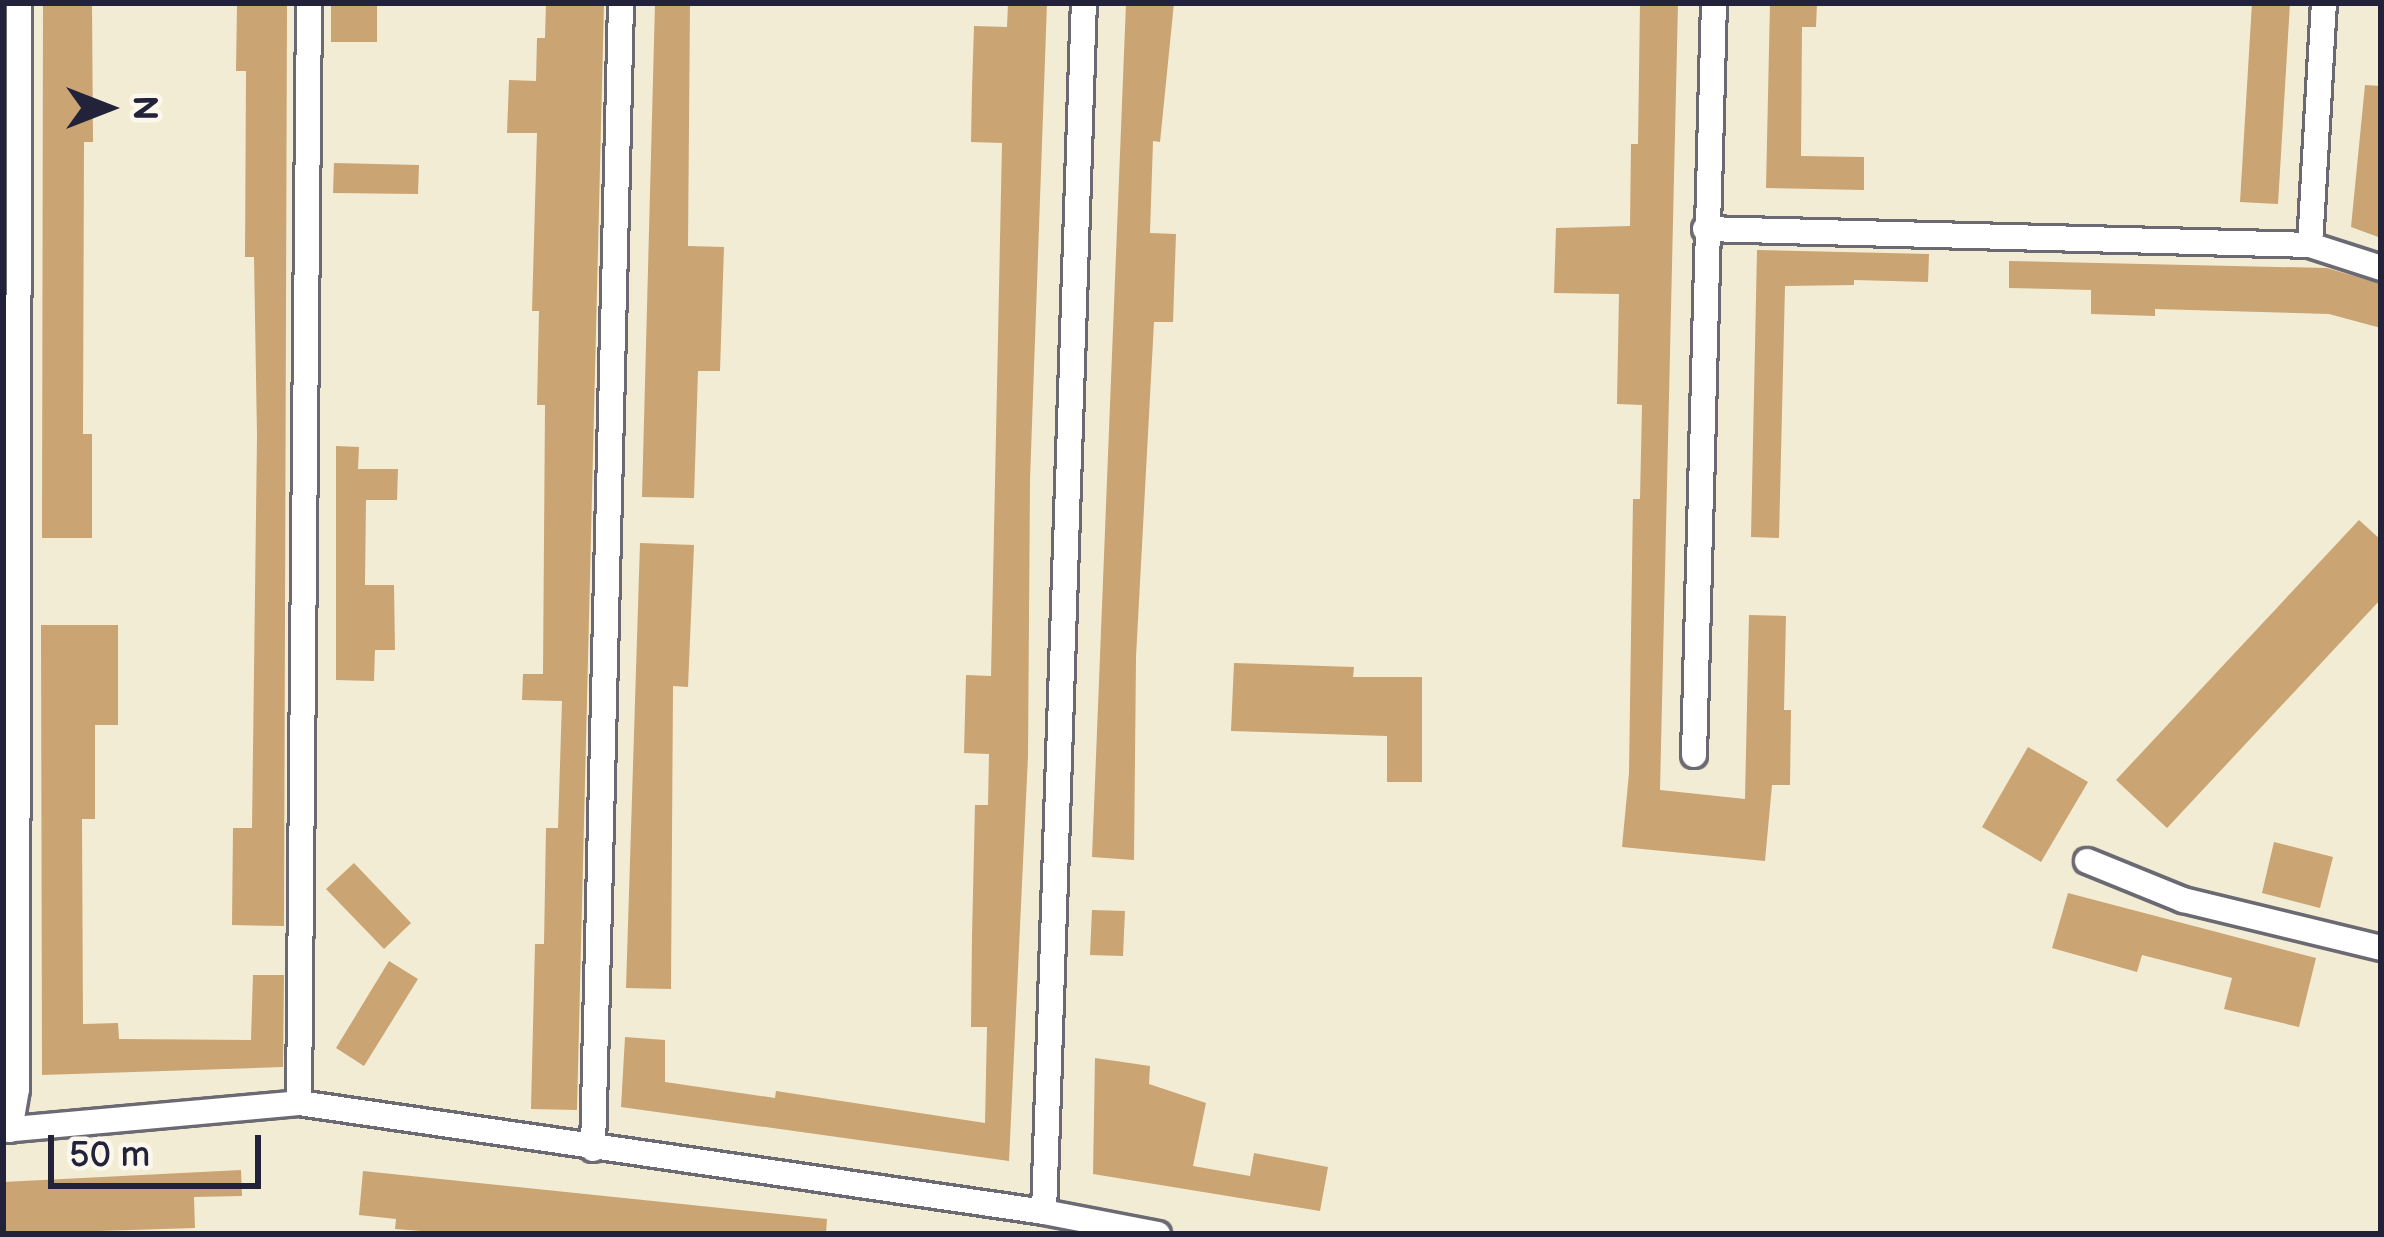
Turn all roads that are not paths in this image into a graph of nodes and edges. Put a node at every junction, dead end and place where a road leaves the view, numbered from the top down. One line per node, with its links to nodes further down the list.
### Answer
1 (19, 3): 14 (street)
2 (309, 3): 13 (street)
3 (621, 3): 15 (street)
4 (1084, 3): 16 (street)
5 (1714, 3): 7 (street)
6 (2324, 3): 8 (street)
7 (1705, 229): 8 (street); 10 (street)
8 (2309, 245): 9 (street)
9 (2381, 268)
10 (1694, 755)
11 (2087, 861): 12 (street)
12 (2381, 948)
13 (299, 1103): 14 (street); 15 (street)
14 (6, 1130)
15 (593, 1149): 16 (street)
16 (1044, 1212): 17 (street)
17 (1158, 1234)

